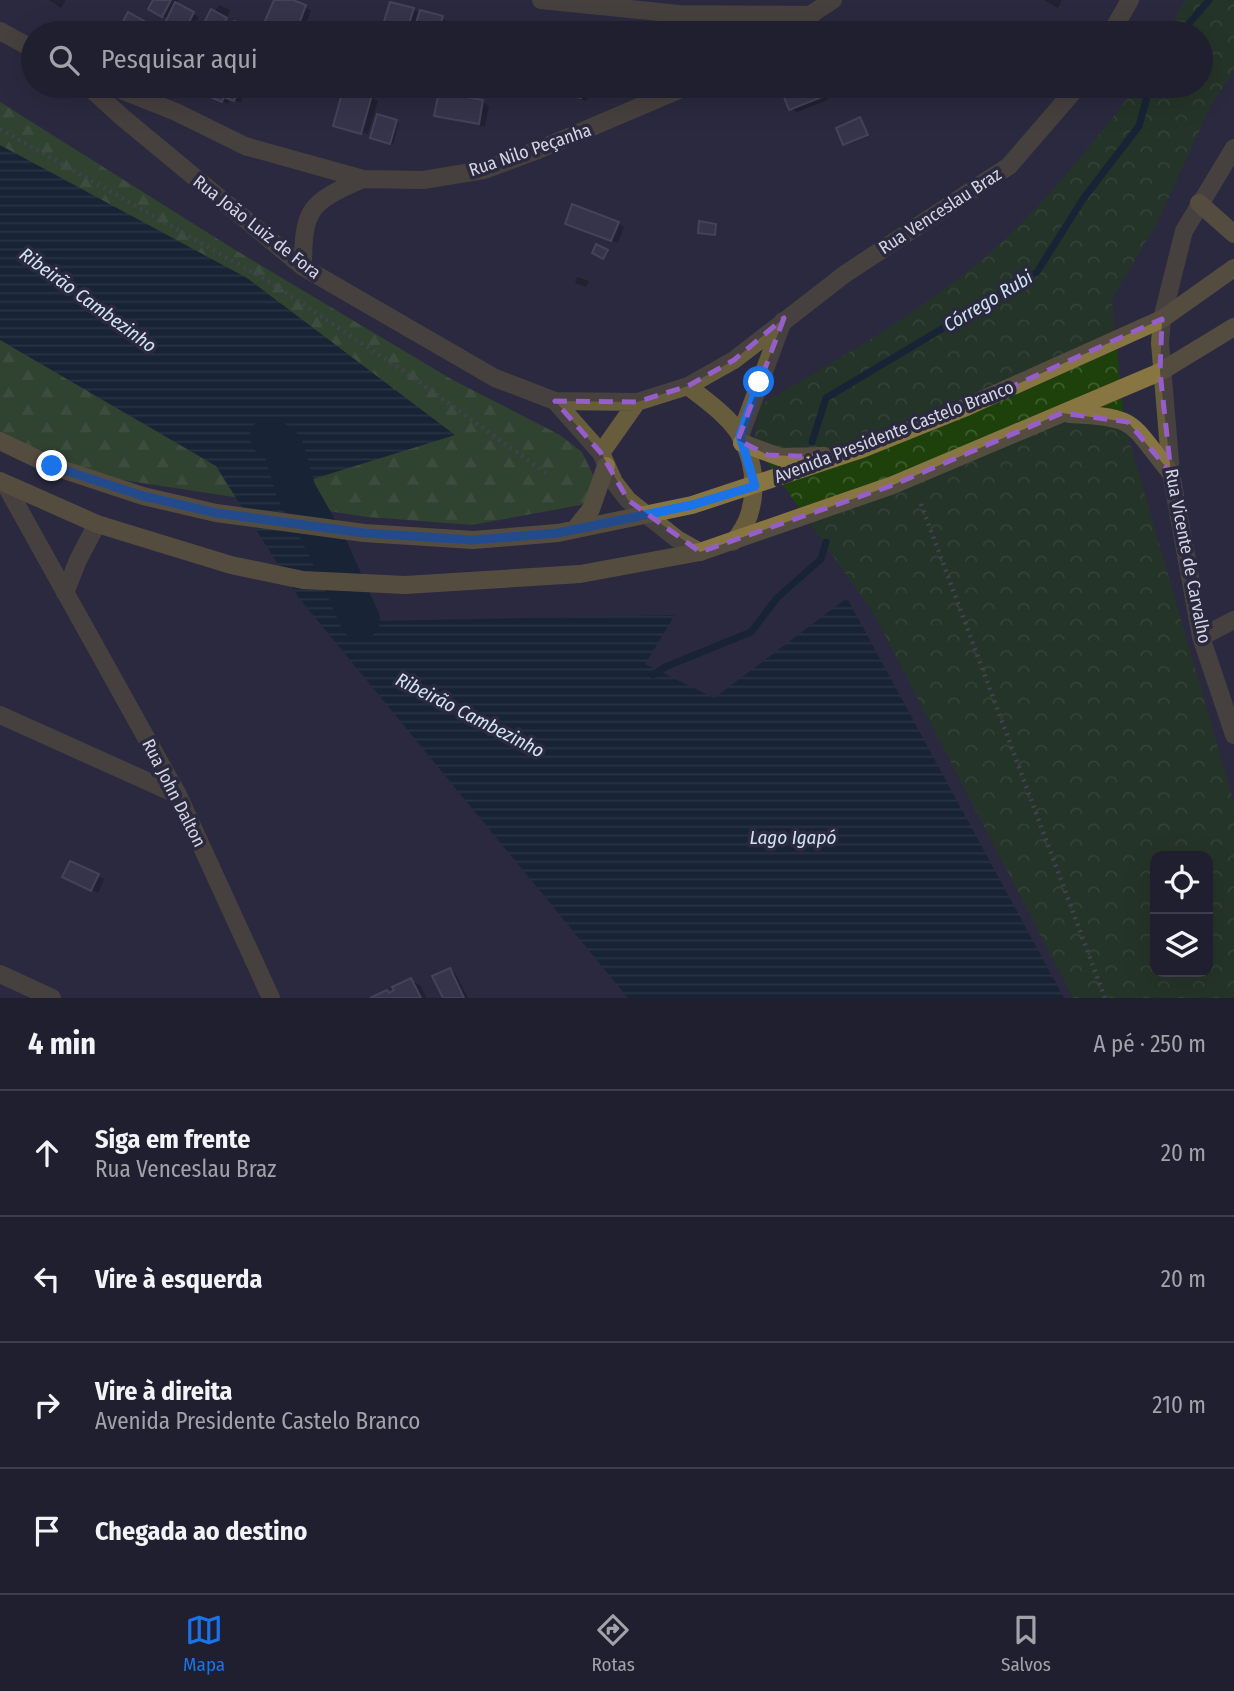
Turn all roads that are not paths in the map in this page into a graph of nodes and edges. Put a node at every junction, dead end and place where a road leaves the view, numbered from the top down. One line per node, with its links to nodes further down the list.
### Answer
1 (541, 0): 4 (street)
2 (833, 0): 4 (street)
3 (1130, 0): 6 (street)
4 (812, 15): 5 (street)
5 (802, 21)
6 (1118, 21)
7 (0, 31): 8 (street)
8 (21, 42)
9 (101, 98): 17 (street, Rua João Luiz de Fora)
10 (141, 98): 14 (street)
11 (661, 98): 14 (street, Rua Nilo Peçanha)
12 (1068, 98): 19 (street, Rua Venceslau Braz)
13 (1234, 148): 15 (street, Rua Vicente de Carvalho)
14 (363, 179): 17 (street)
15 (1199, 203): 16 (main road); 20 (street, Rua Vicente de Carvalho)
16 (1234, 234)
17 (303, 267): 24 (street, Rua João Luiz de Fora)
18 (1234, 268): 20 (main road, Avenida Presidente Castelo Branco)
19 (784, 318): 23 (street, Rua Venceslau Braz); 27 (street)
20 (1162, 319): 22 (street, Rua Vicente de Carvalho); 29 (main road, Avenida Presidente Castelo Branco)
21 (1234, 327): 22 (main road)
22 (1160, 372): 26 (main road); 31 (street, Rua Vicente de Carvalho)
23 (688, 386): 25 (street); 27 (street)
24 (555, 401): 25 (street, Rua João Luiz de Fora); 30 (street, Rua João Luiz de Fora)
25 (637, 402): 30 (street)
26 (1062, 413): 31 (main road); 37 (main road)
27 (741, 439): 29 (main road); 33 (street)
28 (0, 441): 36 (main road, Avenida Presidente Castelo Branco)
29 (862, 449): 33 (main road, Avenida Presidente Castelo Branco)
30 (603, 459): 34 (street); 36 (main road)
31 (1171, 473): 41 (street, Rua Vicente de Carvalho)
32 (3, 482): 35 (main road); 39 (street, Rua John Dalton)
33 (755, 486): 34 (main road, Avenida Presidente Castelo Branco); 37 (street)
34 (648, 514): 36 (main road, Avenida Presidente Castelo Branco); 38 (street)
35 (97, 524): 38 (main road); 39 (street)
36 (575, 528)
37 (733, 542): 38 (main road)
38 (700, 552)
39 (65, 593): 44 (street, Rua John Dalton)
40 (1234, 620): 41 (street)
41 (1201, 637): 43 (street, Rua Vicente de Carvalho)
42 (0, 715): 44 (street)
43 (1234, 735)
44 (178, 795): 47 (street, Rua John Dalton)
45 (0, 974): 46 (street)
46 (52, 998)
47 (271, 998)

